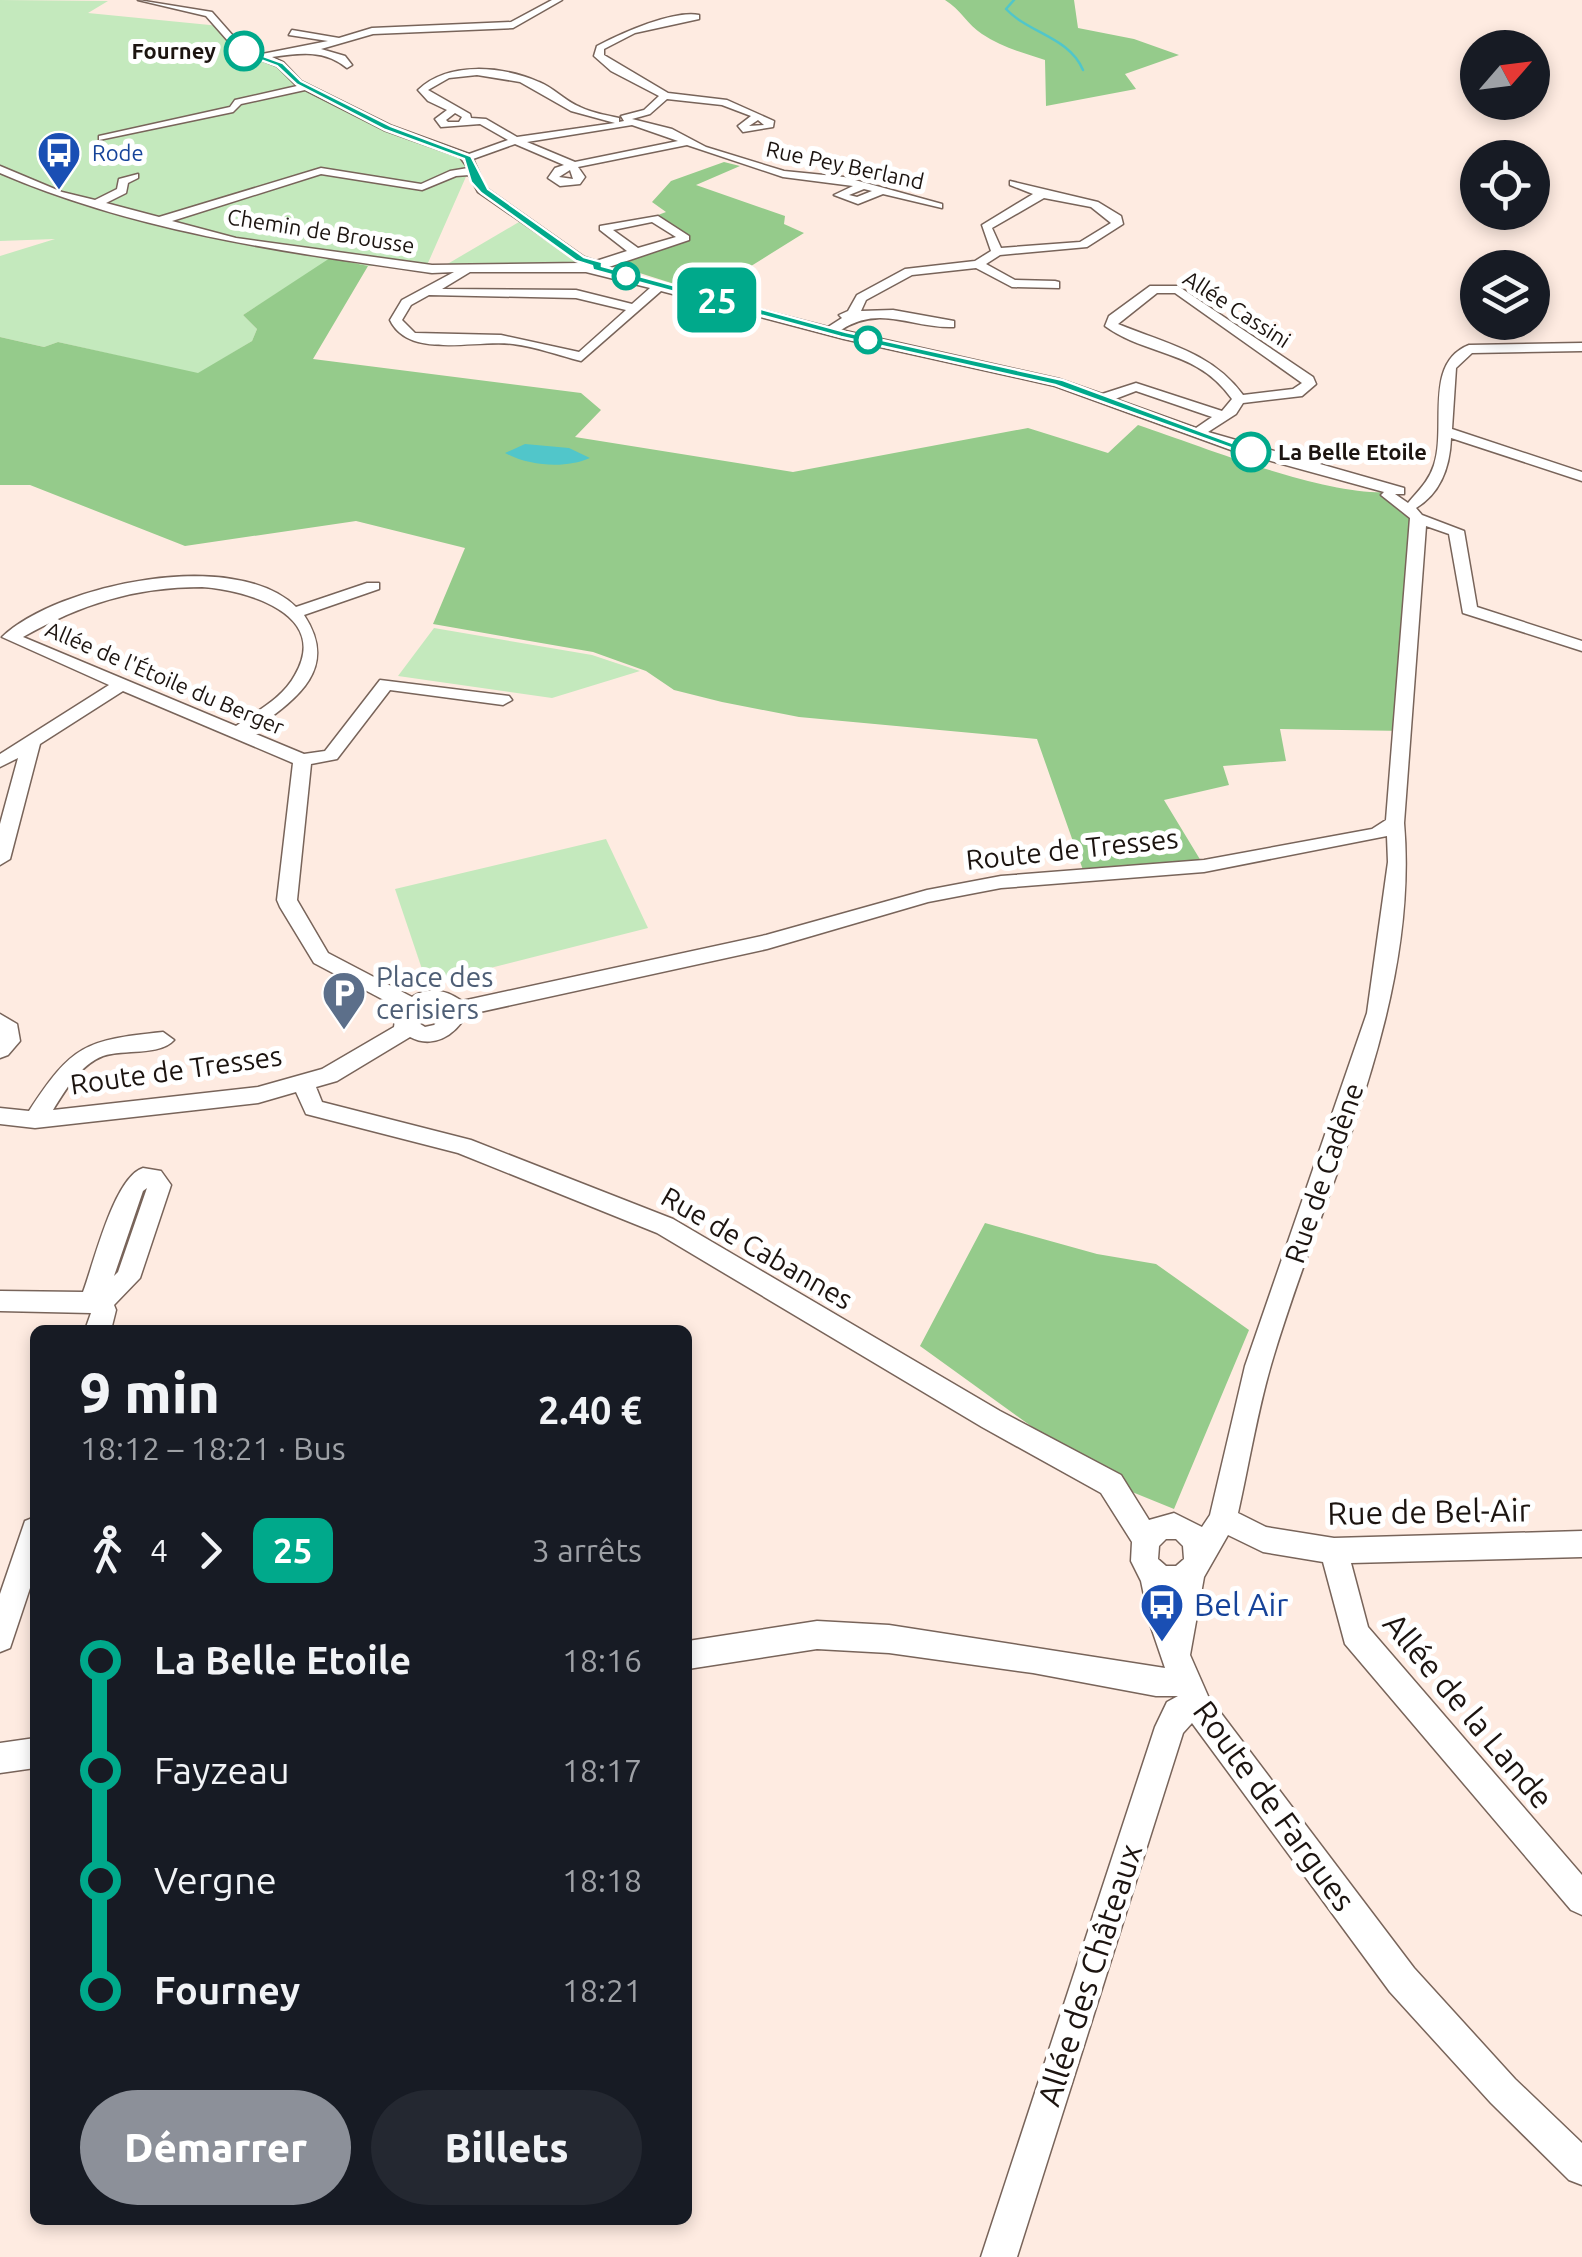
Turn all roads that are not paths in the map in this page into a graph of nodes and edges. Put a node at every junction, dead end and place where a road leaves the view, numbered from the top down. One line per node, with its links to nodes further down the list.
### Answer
1 (142, 0): 9 (street)
2 (558, 0): 4 (street)
3 (670, 20): 12 (street)
4 (451, 26): 6 (street); 7 (street)
5 (292, 33): 6 (street)
6 (338, 40): 8 (street)
7 (440, 41)
8 (311, 48): 9 (street); 10 (street)
9 (260, 57): 11 (street)
10 (347, 65)
11 (306, 86): 18 (street); 21 (street)
12 (666, 96): 14 (street); 15 (street)
13 (455, 109): 16 (street); 16 (street); 17 (street)
14 (758, 116)
15 (630, 120): 17 (street); 20 (street, Rue Pey Berland)
16 (466, 122): 19 (street)
17 (616, 122): 19 (street)
18 (110, 137)
19 (516, 140): 20 (street); 21 (street)
20 (686, 142): 26 (street, Rue Pey Berland)
21 (468, 158): 23 (street)
22 (0, 168): 29 (street, Chemin de Brousse)
23 (474, 171): 31 (street); 35 (street)
24 (134, 176): 29 (street)
25 (1014, 182): 28 (street)
26 (862, 186): 27 (street, Rue Pey Berland); 27 (street)
27 (881, 191): 30 (street, Rue Pey Berland)
28 (1042, 194): 33 (street); 33 (street)
29 (98, 203): 31 (street, Chemin de Brousse)
30 (938, 206)
31 (162, 220): 36 (street, Chemin de Brousse)
32 (634, 251): 32 (street); 35 (street)
33 (998, 252): 34 (street)
34 (978, 264): 38 (street); 41 (street)
35 (592, 266): 36 (street, Chemin de Brousse); 37 (street)
36 (468, 269): 39 (street)
37 (661, 285): 40 (street); 43 (street)
38 (1055, 285)
39 (426, 292): 40 (street); 40 (street)
40 (632, 308)
41 (856, 312): 42 (street); 43 (street)
42 (950, 324)
43 (826, 329): 45 (street)
44 (1582, 348): 48 (street)
45 (1104, 398): 47 (street); 49 (street)
46 (1239, 399): 46 (street, Allée Cassini); 47 (street)
47 (1223, 416): 49 (street)
48 (1448, 432): 50 (street); 51 (street)
49 (1197, 433): 51 (street)
50 (1582, 477)
51 (1410, 499): 54 (street); 61 (street)
52 (374, 586): 53 (street)
53 (293, 613): 55 (street, Allée de l'Étoile du Berger); 57 (street)
54 (1582, 646)
55 (122, 684): 57 (street, Allée de l'Étoile du Berger); 58 (street)
56 (503, 700): 59 (street)
57 (240, 731): 59 (street, Allée de l'Étoile du Berger)
58 (32, 741): 60 (street); 62 (street)
59 (302, 760): 63 (street)
60 (0, 762)
61 (1395, 823): 64 (street, Route de Tresses); 74 (street, Rue de Cadène)
62 (0, 859)
63 (410, 1005): 64 (street); 66 (street)
64 (456, 1010): 66 (street)
65 (0, 1022): 68 (street)
66 (407, 1029): 69 (street, Route de Tresses)
67 (163, 1040): 71 (street)
68 (0, 1050)
69 (303, 1083): 71 (street, Route de Tresses); 76 (street, Rue de Cabannes)
70 (0, 1116): 71 (street, Route de Tresses)
71 (35, 1120)
72 (0, 1301): 73 (street)
73 (100, 1325)
74 (1223, 1518): 75 (street); 79 (street, Rue de Bel-Air); 80 (street, Rue de Cadène)
75 (1177, 1528): 76 (street); 80 (street)
76 (1145, 1538): 81 (street)
77 (30, 1540): 82 (street)
78 (1582, 1544): 79 (street, Rue de Bel-Air)
79 (1334, 1550): 89 (street, Allée de la Lande)
80 (1195, 1565): 81 (street); 86 (street)
81 (1154, 1571): 86 (street)
82 (9, 1581): 83 (street)
83 (5, 1609): 84 (street)
84 (0, 1638)
85 (692, 1654): 86 (street, Route de Fargues)
86 (1186, 1683): 90 (street, Route de Fargues); 91 (street, Allée des Châteaux)
87 (30, 1754): 88 (street)
88 (0, 1758)
89 (1582, 1898)
90 (1582, 2167)
91 (998, 2257)

